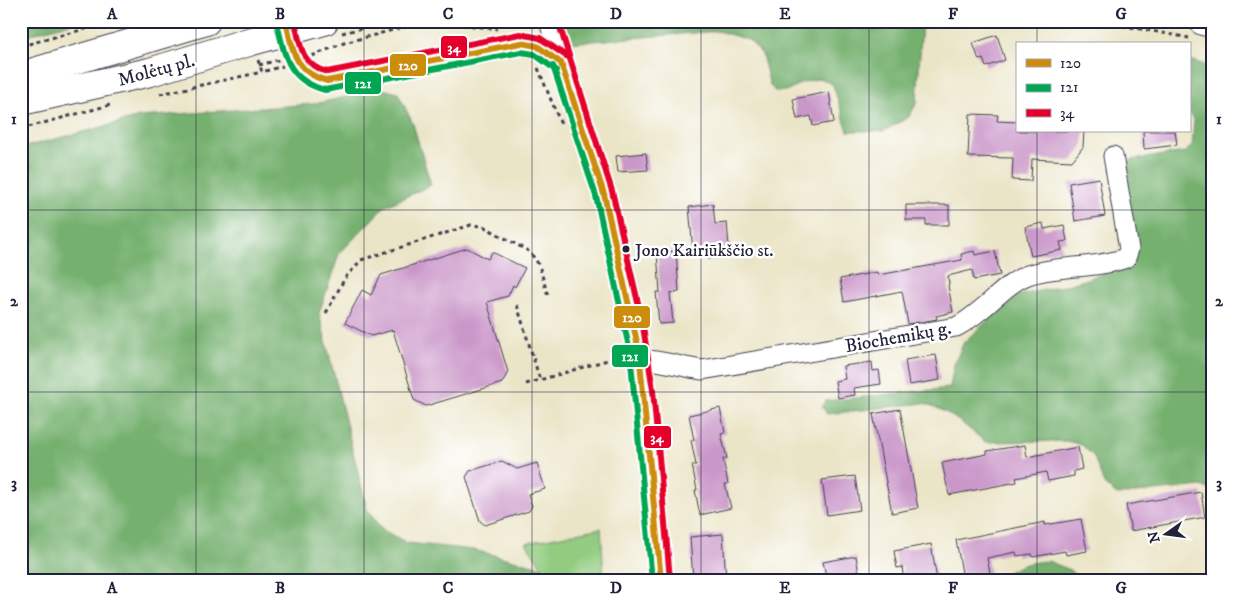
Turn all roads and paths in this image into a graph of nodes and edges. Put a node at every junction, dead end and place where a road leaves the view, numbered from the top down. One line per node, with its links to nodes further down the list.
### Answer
1 (115, 21): 10 (path)
2 (206, 21): 13 (highway, Molėtų pl.)
3 (324, 21): 7 (highway, Molėtų pl.)
4 (449, 21): 9 (path)
5 (550, 21): 11 (street)
6 (1099, 21): 8 (path)
7 (288, 26): 9 (street); 15 (highway, Molėtų pl.)
8 (1202, 28)
9 (521, 43): 11 (street); 18 (path)
10 (21, 46)
11 (561, 63): 23 (street)
12 (262, 72): 14 (path)
13 (21, 76)
14 (158, 94)
15 (21, 102)
16 (112, 105): 17 (path)
17 (21, 129)
18 (564, 132)
19 (1113, 156): 23 (street, Biochemikų g.)
20 (548, 296): 22 (path)
21 (517, 304): 24 (path)
22 (326, 313)
23 (639, 355): 24 (path); 26 (street)
24 (540, 380): 25 (path)
25 (526, 384)
26 (661, 580)

